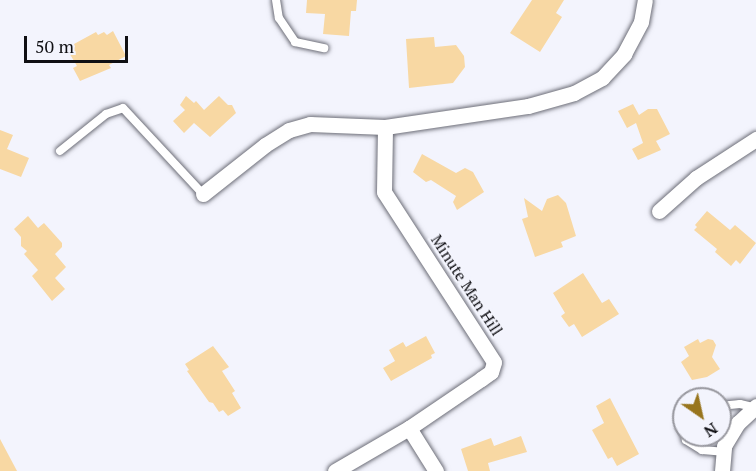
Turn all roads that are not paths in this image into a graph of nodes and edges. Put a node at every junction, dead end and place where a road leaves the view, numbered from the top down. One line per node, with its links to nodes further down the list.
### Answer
1 (276, 0): 3 (lane)
2 (645, 0): 4 (street)
3 (324, 48)
4 (385, 127): 7 (street); 11 (street, Minute Man Hill)
5 (756, 139): 8 (street)
6 (60, 151): 7 (lane)
7 (203, 194)
8 (659, 211)
9 (732, 405): 10 (lane)
10 (755, 407): 13 (street)
11 (409, 428): 14 (street, Minute Man Hill); 15 (street)
12 (696, 447): 13 (lane)
13 (723, 452): 16 (street)
14 (335, 471)
15 (436, 471)
16 (722, 471)

